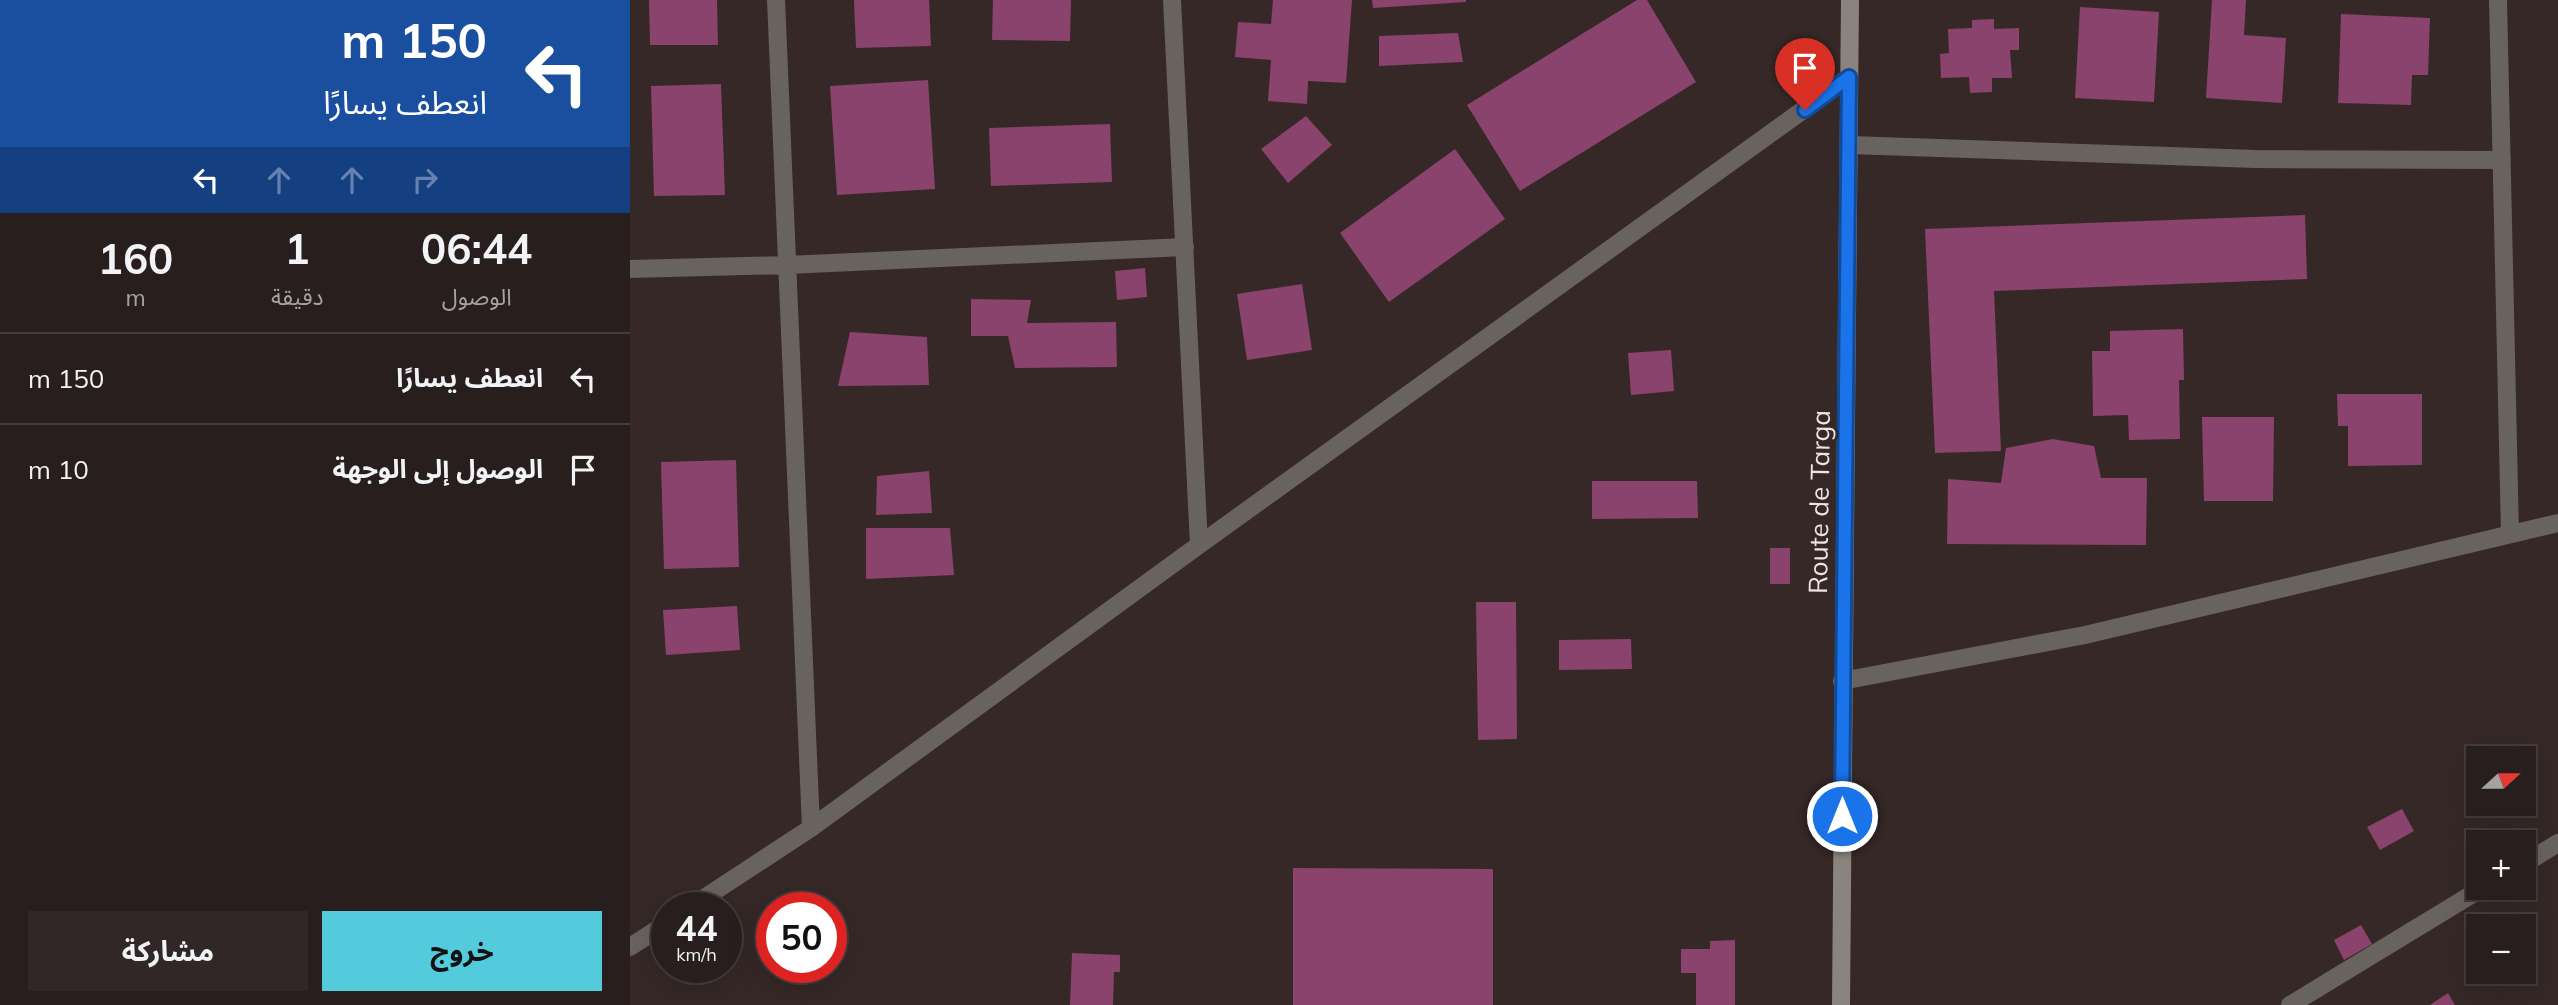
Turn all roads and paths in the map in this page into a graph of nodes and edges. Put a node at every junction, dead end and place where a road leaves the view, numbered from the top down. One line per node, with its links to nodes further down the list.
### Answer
1 (776, 0): 9 (street)
2 (1172, 0): 8 (street)
3 (1850, 0): 5 (main road, Route de Targa)
4 (2498, 0): 7 (street)
5 (1849, 77): 6 (main road, Route de Targa); 13 (street)
6 (1850, 145): 7 (street); 14 (main road, Route de Targa)
7 (2502, 160): 12 (street)
8 (1185, 247): 9 (street); 13 (street)
9 (787, 265): 10 (street); 15 (street)
10 (630, 269)
11 (2558, 523): 12 (street)
12 (2510, 534): 14 (street)
13 (1199, 545): 15 (street)
14 (1842, 681): 22 (main road, Route de Targa)
15 (811, 828): 18 (street)
16 (2558, 843): 17 (street)
17 (2536, 856)
18 (713, 892)
19 (2466, 898): 23 (street)
20 (651, 933): 21 (street)
21 (630, 947)
22 (1840, 1005)
23 (2290, 1005)

